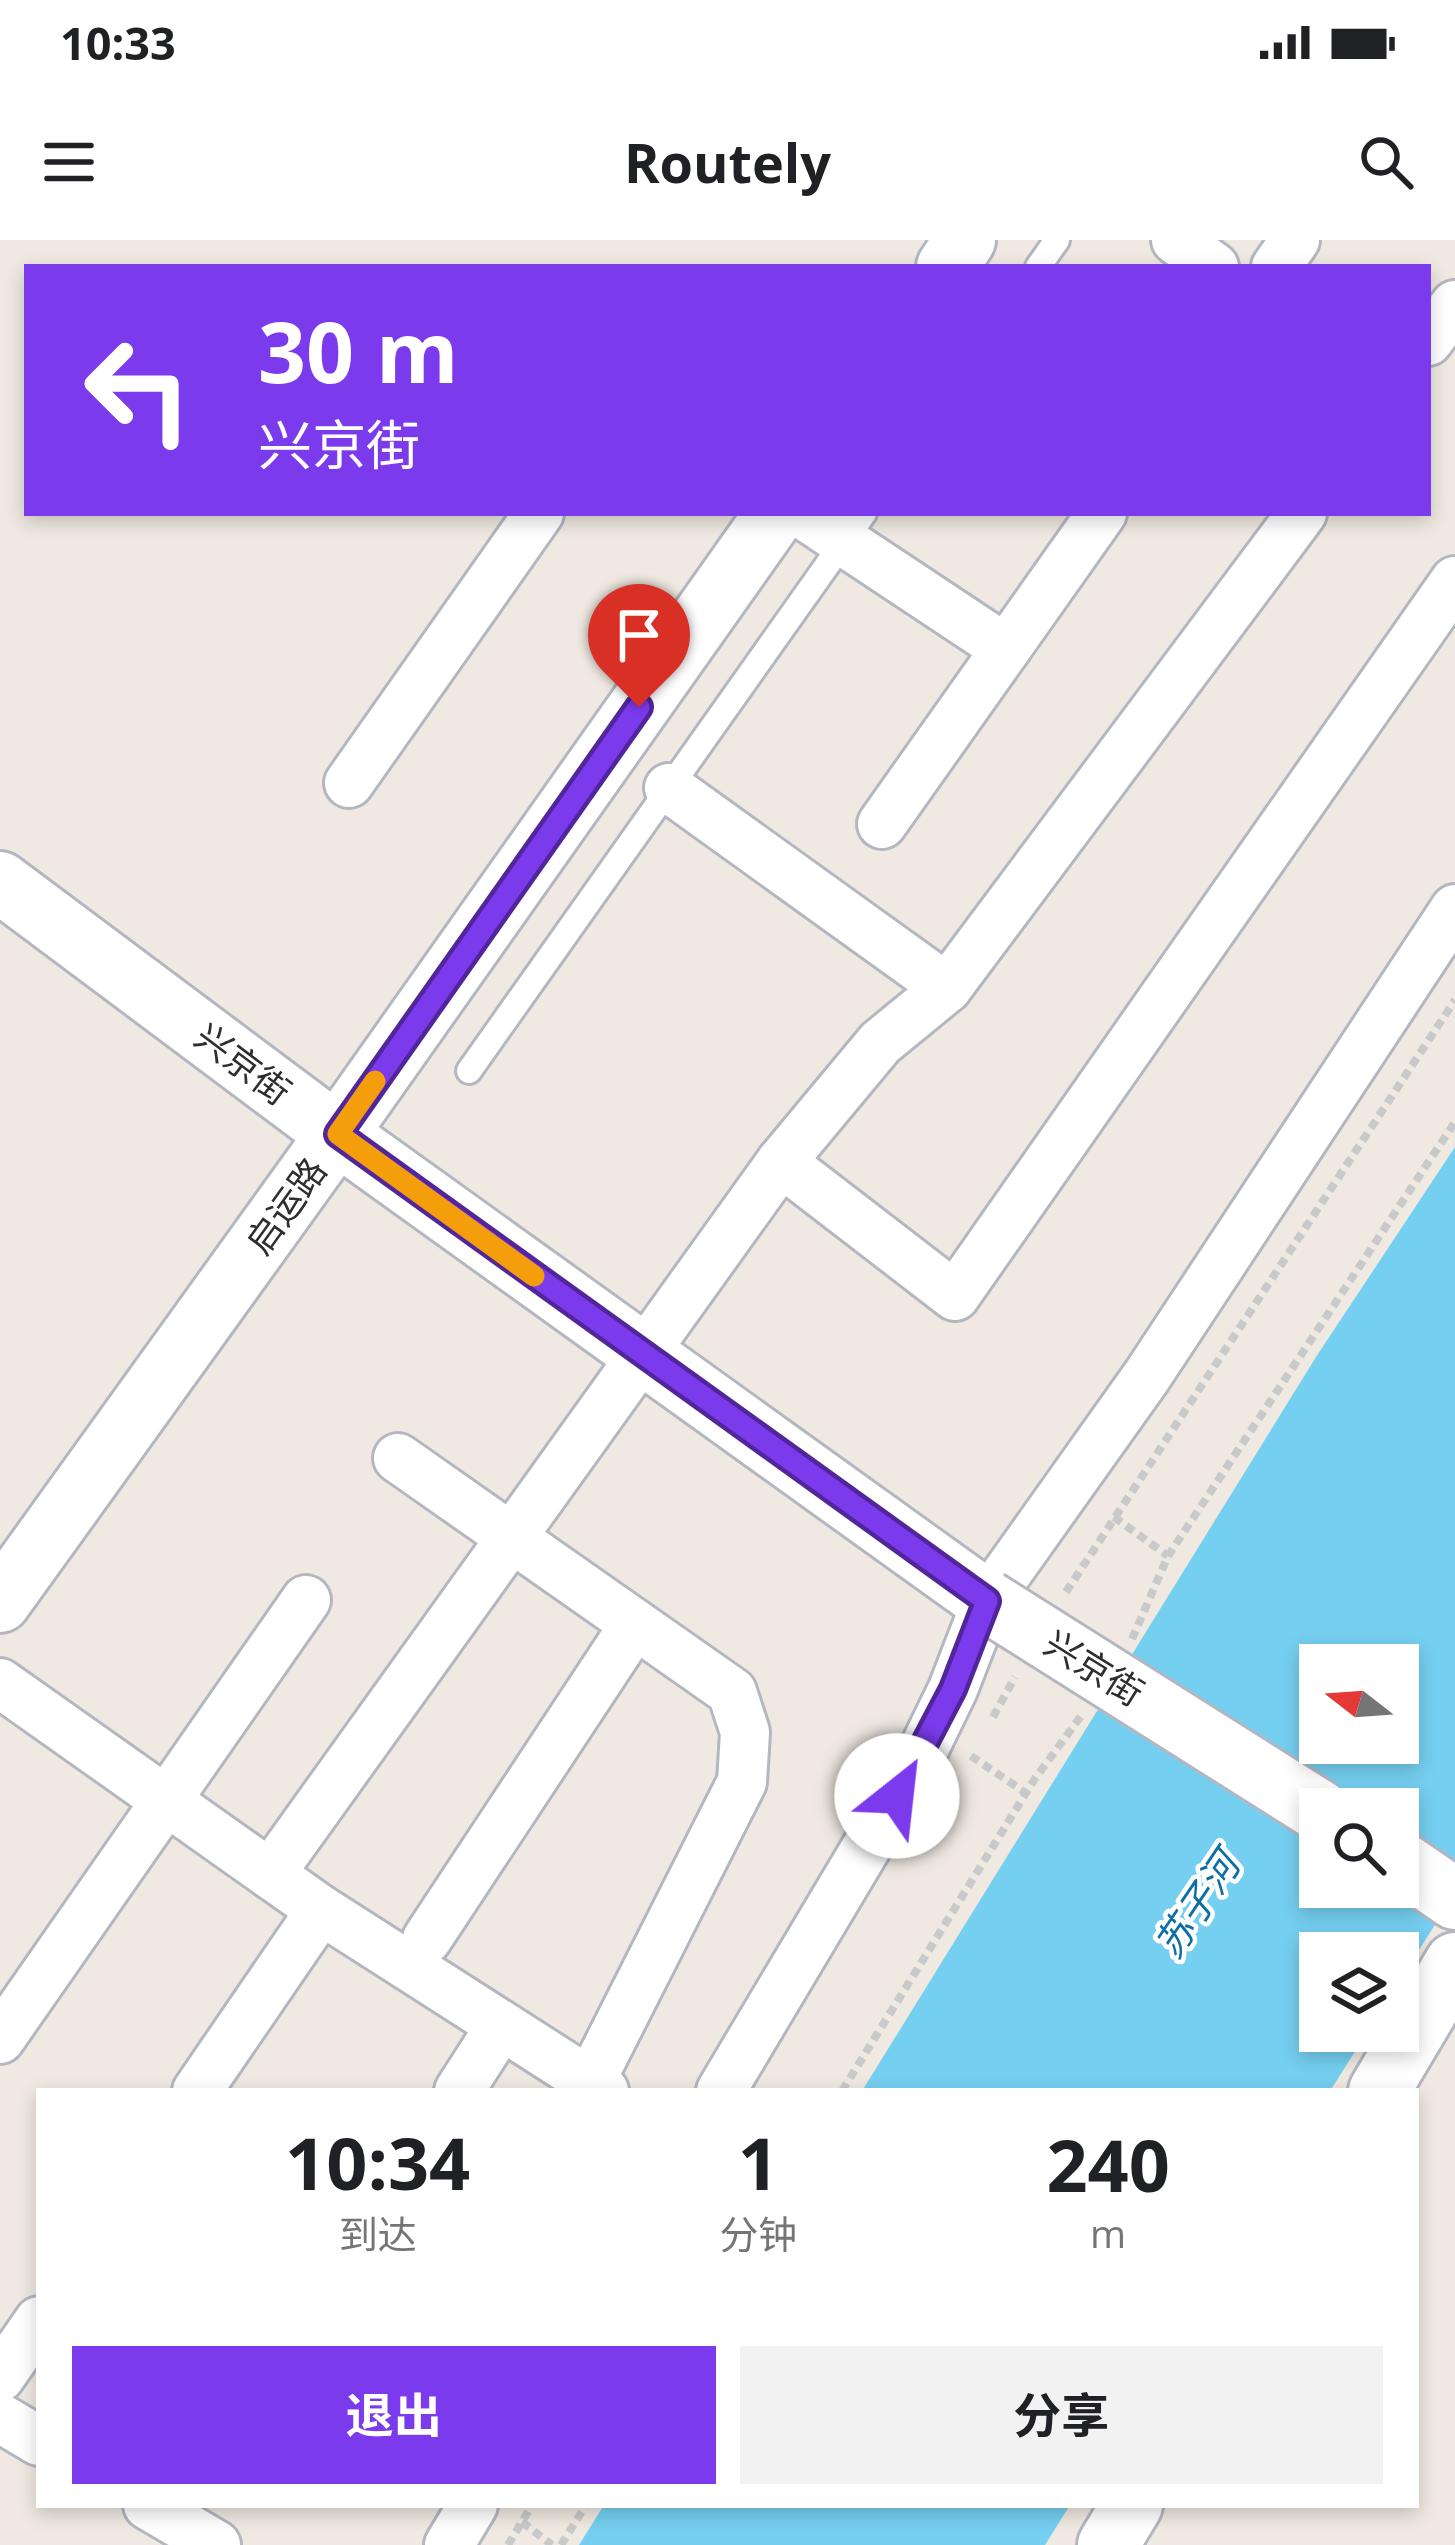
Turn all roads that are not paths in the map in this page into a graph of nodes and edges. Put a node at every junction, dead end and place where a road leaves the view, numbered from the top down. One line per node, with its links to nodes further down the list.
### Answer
1 (1176, 240): 2 (street)
2 (1210, 264)
3 (1455, 304): 4 (street)
4 (1431, 337)
5 (537, 516): 13 (street)
6 (774, 516): 20 (street, 启运路)
7 (812, 516): 10 (street)
8 (1100, 516): 12 (street)
9 (1293, 516): 18 (street)
10 (854, 527): 12 (street); 14 (lane)
11 (1455, 581): 21 (street)
12 (1006, 649): 15 (street)
13 (350, 783)
14 (669, 788): 18 (street); 19 (lane)
15 (882, 824)
16 (0, 882): 20 (street, 兴京街)
17 (1455, 909): 27 (street)
18 (947, 988): 21 (street)
19 (469, 1071)
20 (338, 1134): 22 (street, 兴京街); 25 (street, 启运路)
21 (781, 1162): 22 (street)
22 (642, 1353): 24 (street); 27 (street, 兴京街)
23 (398, 1458): 24 (street)
24 (512, 1538): 28 (street); 32 (street)
25 (6, 1579)
26 (306, 1600): 31 (street)
27 (987, 1601): 30 (street, 兴京街, bridge); 41 (street)
28 (635, 1624): 34 (street); 38 (street)
29 (0, 1683): 31 (street)
30 (1299, 1798)
31 (166, 1801): 32 (street); 37 (street)
32 (270, 1874): 33 (street)
33 (321, 1910): 36 (street); 39 (street)
34 (427, 1939)
35 (1455, 1964): 42 (street)
36 (500, 2027): 38 (street); 40 (street)
37 (0, 2039)
38 (597, 2087)
39 (199, 2088)
40 (461, 2088)
41 (723, 2088)
42 (1381, 2088)
43 (36, 2325): 44 (street)
44 (0, 2378)
45 (471, 2508): 47 (street)
46 (1130, 2508): 48 (street)
47 (449, 2545)
48 (1108, 2545)

